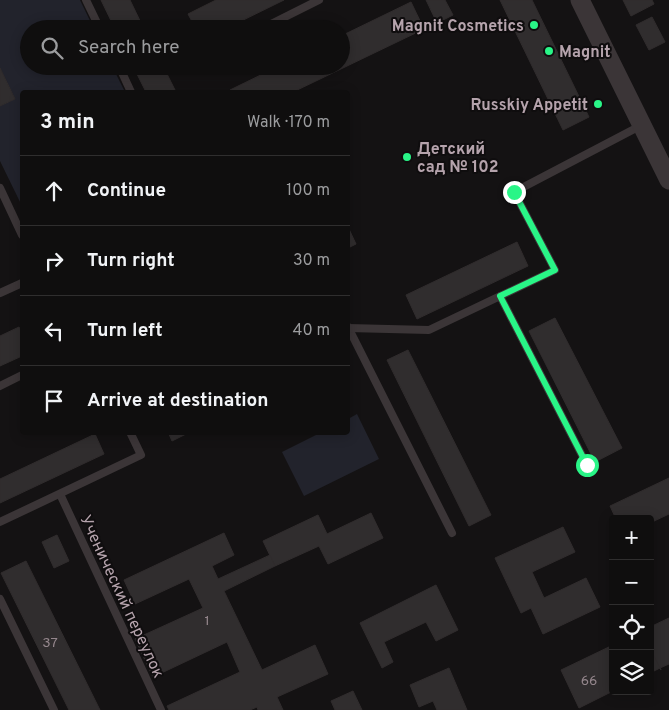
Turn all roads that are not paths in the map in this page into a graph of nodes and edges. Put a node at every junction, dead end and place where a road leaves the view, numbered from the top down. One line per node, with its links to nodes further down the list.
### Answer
1 (86, 0): 4 (lane)
2 (319, 0): 5 (lane)
3 (580, 0): 8 (street)
4 (96, 20)
5 (279, 20)
6 (122, 75): 7 (lane)
7 (130, 90)
8 (642, 125): 9 (street); 14 (lane)
9 (669, 180)
10 (0, 188): 11 (lane)
11 (20, 231)
12 (20, 283): 13 (lane)
13 (0, 293)
14 (500, 296): 15 (lane); 20 (lane)
15 (350, 328)
16 (350, 332): 23 (lane)
17 (20, 375): 18 (lane)
18 (0, 386)
19 (131, 435): 21 (lane)
20 (587, 465)
21 (60, 494): 22 (lane); 26 (lane, Ученический переулок)
22 (0, 522)
23 (452, 533)
24 (0, 599): 25 (lane)
25 (54, 710)
26 (161, 710)

